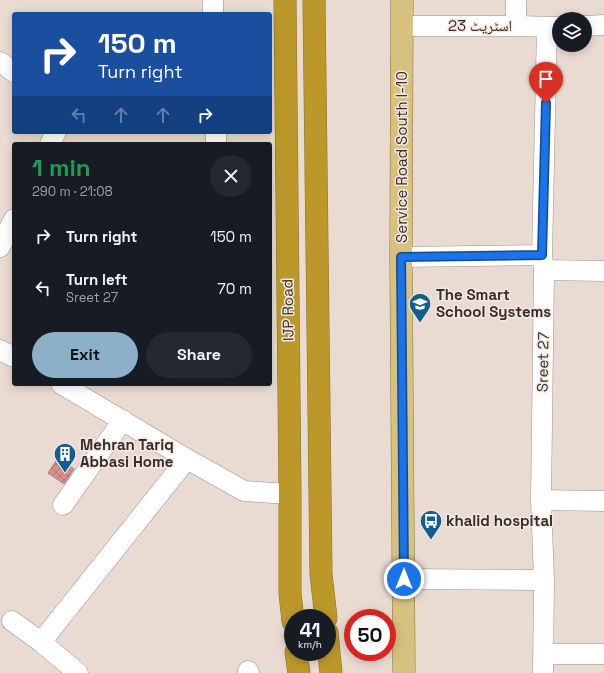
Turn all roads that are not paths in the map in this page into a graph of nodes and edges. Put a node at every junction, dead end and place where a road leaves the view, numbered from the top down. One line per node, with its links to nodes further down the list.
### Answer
1 (213, 0): 6 (street)
2 (285, 0): 8 (highway, IJP Road)
3 (314, 0): 7 (highway, IJP Road)
4 (402, 0): 10 (main road, Service Road South I-10)
5 (516, 0): 11 (street)
6 (213, 12)
7 (314, 23): 8 (highway); 34 (highway, IJP Road)
8 (285, 24): 27 (highway, IJP Road)
9 (604, 25): 12 (street)
10 (402, 26): 11 (street, اسٹریٹ 23); 19 (main road, Service Road South I-10)
11 (516, 26): 13 (street, اسٹریٹ 23)
12 (592, 26)
13 (552, 27)
14 (552, 50): 20 (street, Sreet 27)
15 (0, 62): 16 (street)
16 (12, 71)
17 (12, 223): 18 (street)
18 (0, 247)
19 (401, 257): 20 (street); 31 (main road, Service Road South I-10)
20 (543, 262): 21 (street); 28 (street, Sreet 27)
21 (604, 271)
22 (0, 350): 23 (street)
23 (12, 356)
24 (64, 386): 25 (street)
25 (123, 420): 26 (street); 30 (street)
26 (187, 459): 27 (street); 36 (street)
27 (290, 494): 33 (highway, IJP Road)
28 (541, 500): 29 (street); 32 (street, Sreet 27)
29 (604, 501)
30 (62, 505)
31 (404, 579): 32 (street); 44 (main road, Service Road South I-10)
32 (544, 580): 40 (street, Sreet 27)
33 (292, 609)
34 (325, 609)
35 (12, 621): 36 (street)
36 (41, 642): 41 (street)
37 (604, 654): 40 (street)
38 (297, 661): 42 (highway)
39 (330, 661): 43 (highway)
40 (543, 663)
41 (78, 673)
42 (298, 673)
43 (331, 673)
44 (404, 673)

